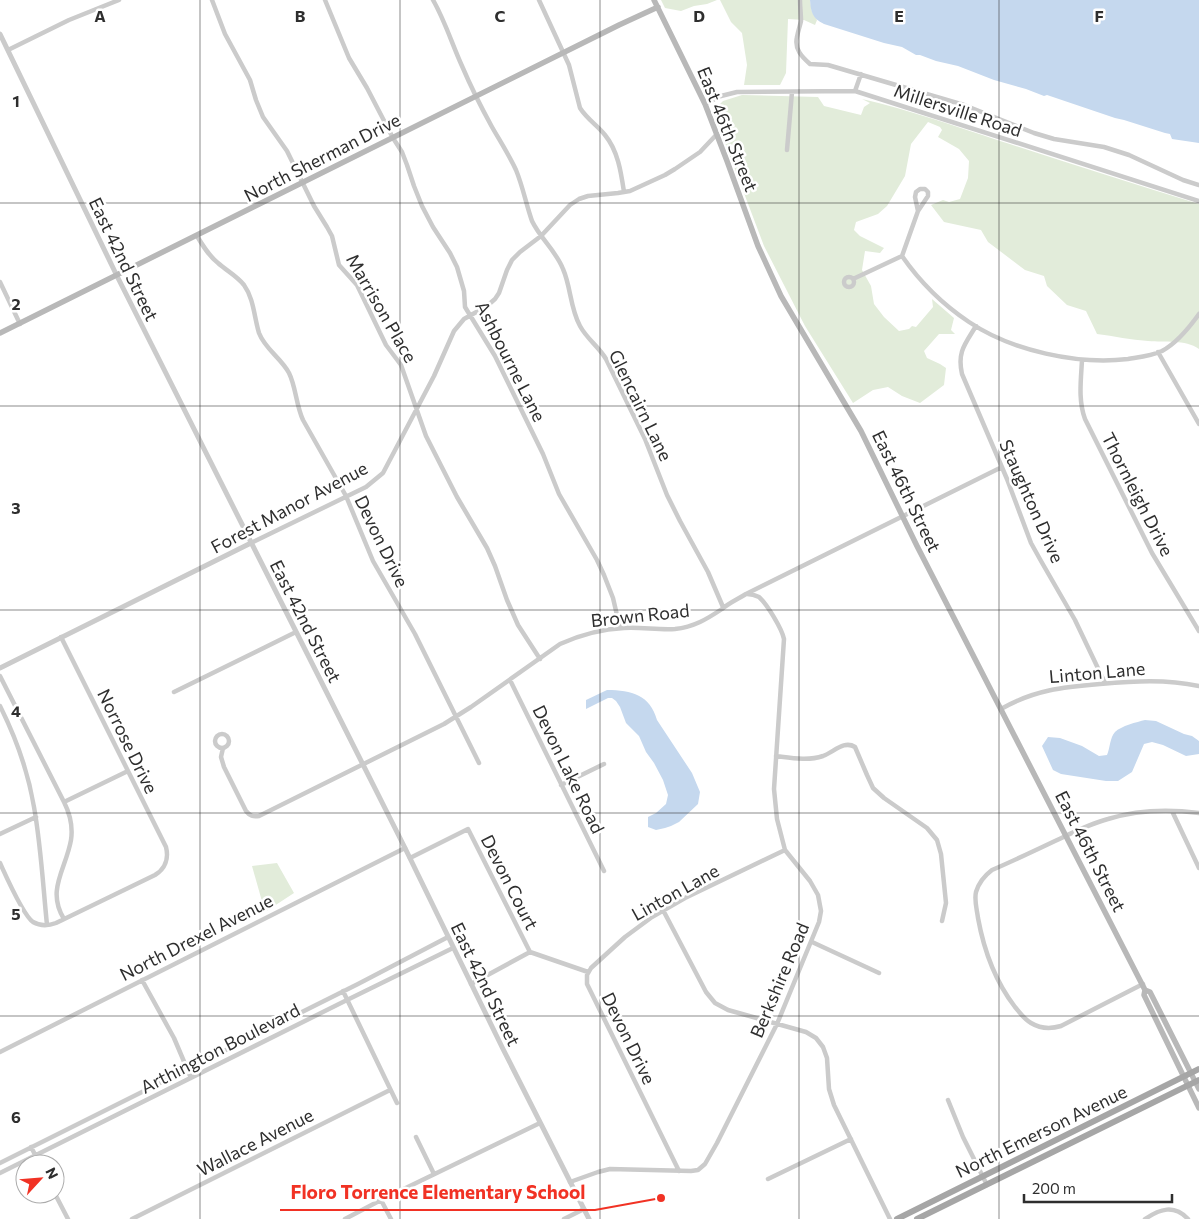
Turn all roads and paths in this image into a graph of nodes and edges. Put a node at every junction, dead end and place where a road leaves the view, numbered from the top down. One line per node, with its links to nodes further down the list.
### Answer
1 (119, 0): 10 (street)
2 (212, 0): 20 (street, Marrison Place)
3 (326, 0): 18 (street, Ashbourne Lane)
4 (433, 0): 15 (street, Glencairn Lane)
5 (539, 0): 11 (street)
6 (654, 0): 8 (main road, East 46th Street)
7 (800, 0): 12 (street)
8 (658, 7): 11 (main road, North Sherman Drive); 16 (main road, East 46th Street)
9 (0, 34): 10 (street, East 42nd Street)
10 (8, 50): 28 (street, East 42nd Street)
11 (564, 53): 15 (main road, North Sherman Drive); 22 (street)
12 (861, 74): 13 (street); 21 (street)
13 (855, 91): 14 (street, Millersville Road); 23 (street, Millersville Road)
14 (792, 92): 16 (street, Millersville Road); 19 (street)
15 (476, 96): 18 (main road, North Sherman Drive); 26 (street, Glencairn Lane)
16 (705, 104): 17 (main road, East 46th Street)
17 (717, 134): 22 (street, Forest Manor Avenue); 42 (main road, East 46th Street)
18 (393, 138): 20 (main road, North Sherman Drive); 32 (street, Ashbourne Lane)
19 (787, 150)
20 (303, 183): 25 (main road, North Sherman Drive); 38 (street, Marrison Place)
21 (1199, 185)
22 (624, 192): 26 (street, Forest Manor Avenue)
23 (1199, 201)
24 (918, 211): 24 (street); 27 (street)
25 (197, 236): 28 (main road, North Sherman Drive); 41 (street, Devon Drive)
26 (541, 236): 32 (street, Forest Manor Avenue); 45 (street, Glencairn Lane)
27 (902, 256): 29 (street); 34 (street)
28 (117, 276): 33 (main road, North Sherman Drive); 43 (street, East 42nd Street)
29 (853, 279)
30 (0, 282): 33 (street)
31 (1199, 314): 36 (street)
32 (470, 315): 38 (street, Forest Manor Avenue); 46 (street, Ashbourne Lane)
33 (20, 324): 35 (main road, North Sherman Drive)
34 (976, 326): 37 (street); 40 (street, Staughton Drive)
35 (0, 334)
36 (1158, 352): 37 (street); 39 (street)
37 (1082, 360): 47 (street, Thornleigh Drive)
38 (416, 409): 41 (street, Forest Manor Avenue); 50 (street, Marrison Place)
39 (1199, 424)
40 (1002, 467): 42 (street, Brown Road); 54 (street, Staughton Drive)
41 (346, 496): 43 (street, Forest Manor Avenue); 59 (street, Devon Drive)
42 (903, 516): 44 (street, Brown Road); 58 (main road, East 46th Street)
43 (251, 544): 48 (street, East 42nd Street); 49 (street, Forest Manor Avenue)
44 (747, 594): 45 (street, Brown Road); 61 (street, Berkshire Road)
45 (724, 607): 46 (street, Brown Road)
46 (620, 628): 50 (street, Brown Road)
47 (1199, 631)
48 (296, 632): 56 (street); 63 (street, East 42nd Street)
49 (62, 637): 51 (street, Forest Manor Avenue); 65 (street, Norrose Drive)
50 (540, 659): 53 (street, Brown Road)
51 (0, 668)
52 (0, 676): 67 (street)
53 (510, 680): 59 (street, Brown Road); 66 (street, Devon Lake Road)
54 (1105, 684): 55 (street, Linton Lane); 58 (street, Linton Lane)
55 (1199, 686)
56 (174, 692)
57 (0, 706): 70 (street)
58 (1001, 708): 72 (main road, East 46th Street)
59 (456, 716): 62 (street, Devon Drive); 63 (street, Brown Road)
60 (223, 748): 63 (street, Brown Road)
61 (776, 756): 74 (street, Berkshire Road); 81 (street)
62 (479, 763)
63 (363, 764): 73 (street, East 42nd Street)
64 (604, 764): 66 (street)
65 (128, 771): 67 (street); 80 (street, Norrose Drive)
66 (562, 785): 78 (street, Devon Lake Road)
67 (64, 802): 80 (street)
68 (1172, 811): 69 (street); 72 (street); 77 (street)
69 (1199, 812)
70 (36, 817): 71 (street); 82 (street)
71 (0, 834)
72 (1066, 835): 91 (main road, East 46th Street); 91 (street)
73 (405, 848): 75 (street, East 42nd Street); 89 (street, North Drexel Avenue)
74 (785, 850): 79 (street, Linton Lane); 84 (street, Berkshire Road)
75 (410, 858): 83 (street, East 42nd Street); 86 (street, Devon Court)
76 (0, 864): 82 (street)
77 (1199, 868)
78 (604, 871)
79 (663, 910): 87 (street, Linton Lane); 94 (street)
80 (64, 919): 82 (street)
81 (942, 921)
82 (46, 926)
83 (448, 937): 85 (street, East 42nd Street); 92 (street, Arthington Boulevard)
84 (812, 942): 88 (street); 94 (street, Berkshire Road)
85 (454, 948): 90 (street, East 42nd Street); 93 (street, Arthington Boulevard)
86 (530, 952): 87 (street); 90 (street)
87 (588, 972): 116 (street, Devon Drive)
88 (879, 973)
89 (142, 980): 95 (street, North Drexel Avenue); 96 (street)
90 (471, 984): 108 (street, East 42nd Street)
91 (1144, 987): 98 (main road, East 46th Street); 99 (main road, East 46th Street)
92 (343, 991): 93 (street); 96 (street, Arthington Boulevard)
93 (347, 1000): 100 (street, Arthington Boulevard); 104 (street)
94 (777, 1024): 110 (street); 116 (street, Berkshire Road)
95 (0, 1052)
96 (186, 1069): 100 (street); 111 (street, Arthington Boulevard)
97 (1199, 1069): 98 (main road, North Emerson Avenue)
98 (1191, 1073): 99 (main road, North Emerson Avenue); 101 (main road, East 46th Street)
99 (1184, 1077): 102 (main road, East 46th Street); 119 (main road, North Emerson Avenue)
100 (191, 1078): 113 (street, Arthington Boulevard)
101 (1197, 1080): 102 (main road, North Emerson Avenue); 103 (main road, East 46th Street)
102 (1188, 1085): 107 (main road, East 46th Street); 122 (main road, North Emerson Avenue)
103 (1199, 1089)
104 (390, 1090): 106 (street); 127 (street, Wallace Avenue)
105 (948, 1100): 119 (street)
106 (397, 1103)
107 (1199, 1108)
108 (540, 1123): 118 (street); 121 (street, East 42nd Street)
109 (416, 1137): 118 (street)
110 (851, 1139): 120 (street); 132 (street)
111 (31, 1147): 112 (street); 114 (street, Arthington Boulevard)
112 (35, 1154)
113 (40, 1154)
114 (0, 1163)
115 (15, 1166): 117 (street, Arthington Boulevard)
116 (679, 1171): 121 (street, Berkshire Road)
117 (0, 1173)
118 (434, 1174): 123 (street)
119 (983, 1176): 122 (street); 133 (main road, North Emerson Avenue)
120 (768, 1179)
121 (570, 1182): 125 (street, East 42nd Street)
122 (987, 1185): 134 (main road, North Emerson Avenue)
123 (381, 1200): 128 (street); 129 (street)
124 (60, 1204): 126 (street)
125 (584, 1209): 130 (street); 131 (street, East 42nd Street)
126 (68, 1219)
127 (132, 1219)
128 (345, 1219)
129 (391, 1219)
130 (564, 1219)
131 (589, 1219)
132 (890, 1219)
133 (897, 1219)
134 (917, 1219)
135 (1145, 1219): 136 (street)
136 (1188, 1219)

